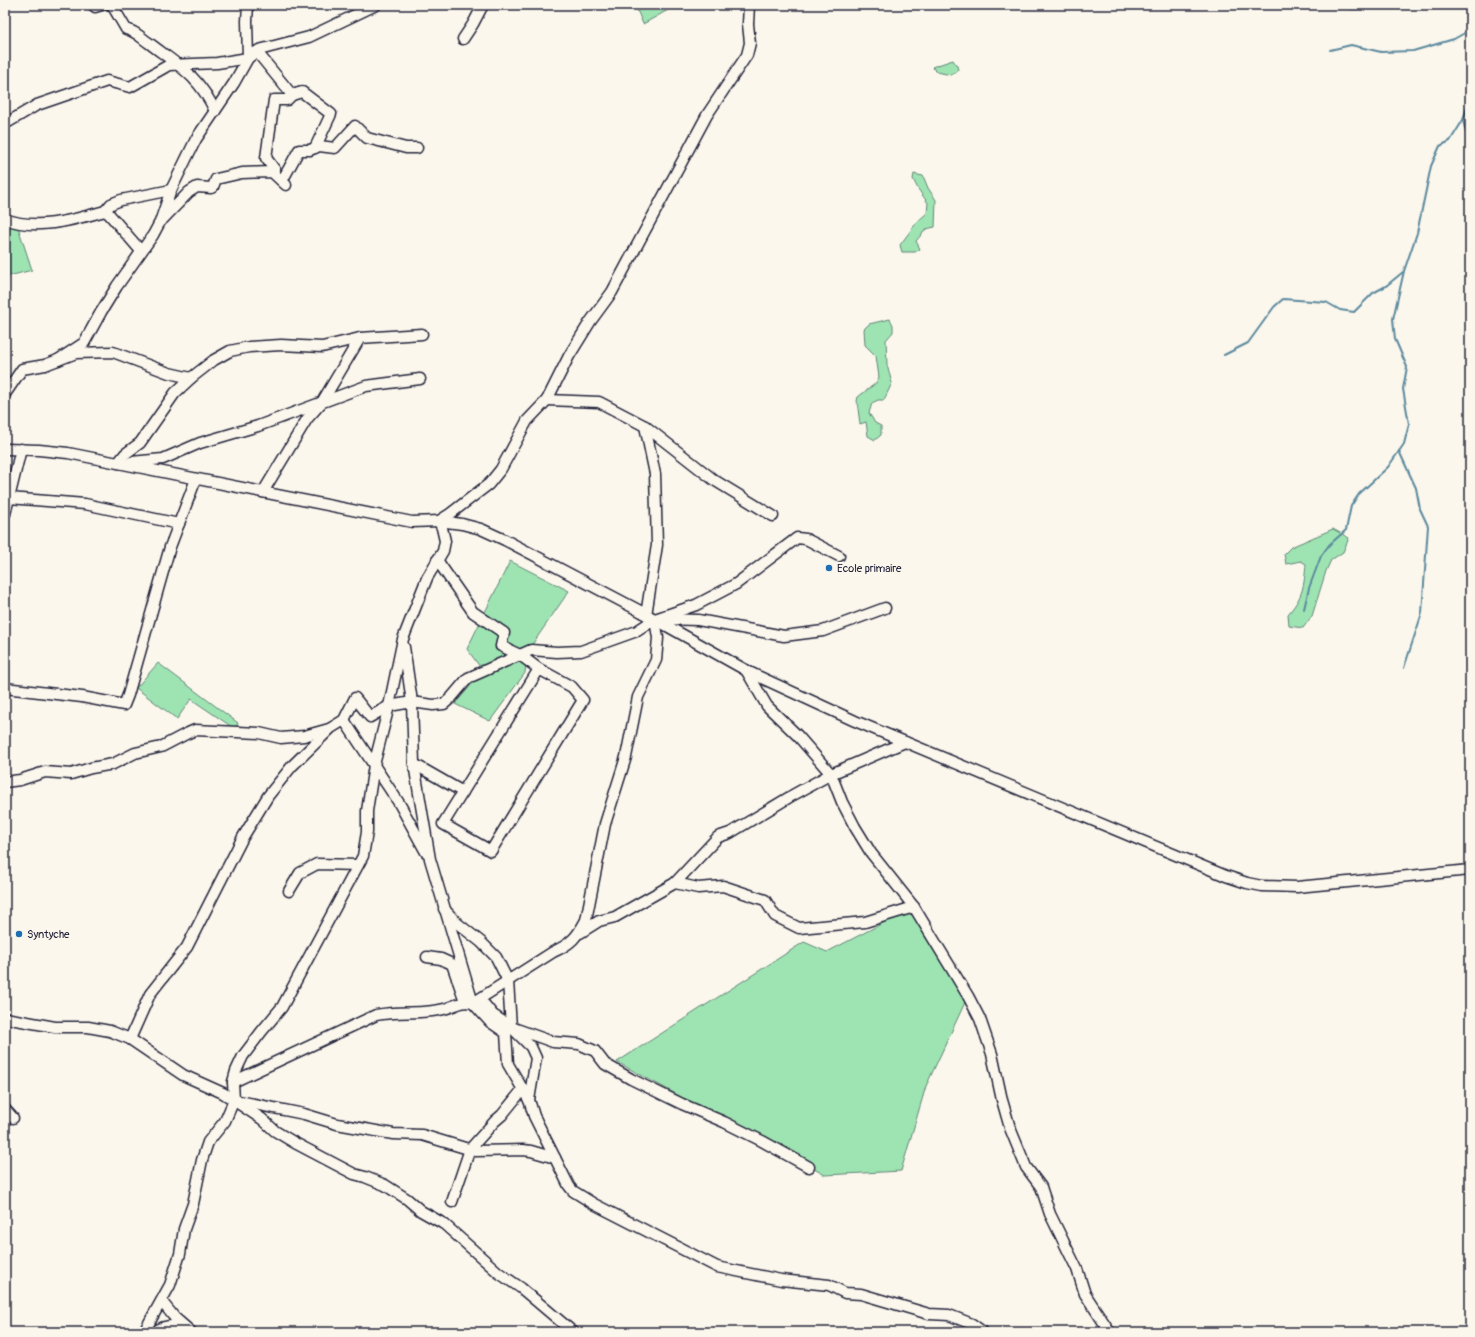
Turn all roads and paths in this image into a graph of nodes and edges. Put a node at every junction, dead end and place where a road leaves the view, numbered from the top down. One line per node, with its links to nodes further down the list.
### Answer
1 (93, 5): 2 (street)
2 (102, 5)
3 (112, 5): 11 (street)
4 (248, 5): 10 (street)
5 (376, 5): 9 (street)
6 (483, 5): 8 (street)
7 (749, 5): 30 (street)
8 (463, 39)
9 (257, 52): 10 (street); 12 (street)
10 (248, 58): 11 (street); 13 (street)
11 (179, 64): 13 (street); 14 (street)
12 (292, 94): 15 (street); 18 (street)
13 (215, 111): 19 (street)
14 (5, 124)
15 (315, 148): 16 (street); 17 (street)
16 (417, 148)
17 (294, 158): 18 (street); 18 (street)
18 (273, 171): 22 (street)
19 (171, 190): 20 (street); 22 (street)
20 (105, 211): 21 (street); 23 (street)
21 (5, 219)
22 (160, 222): 23 (street)
23 (141, 251): 26 (street)
24 (422, 334): 25 (street)
25 (360, 338): 27 (street); 31 (street)
26 (58, 360): 27 (street); 29 (street)
27 (191, 378): 35 (street)
28 (420, 379): 31 (street)
29 (5, 394)
30 (547, 400): 32 (street); 41 (street)
31 (322, 402): 35 (street); 37 (street)
32 (645, 426): 40 (street); 46 (street)
33 (5, 449): 34 (street)
34 (21, 449): 35 (street); 38 (street)
35 (118, 463): 36 (street)
36 (196, 480): 37 (street); 42 (street)
37 (263, 492): 41 (street)
38 (7, 498): 39 (street); 42 (street)
39 (5, 514)
40 (773, 516)
41 (439, 521): 44 (street); 46 (street)
42 (179, 524): 51 (street)
43 (839, 556): 46 (street)
44 (438, 560): 47 (street); 48 (street)
45 (885, 608): 46 (street)
46 (650, 617): 48 (street); 50 (street); 69 (street)
47 (403, 639): 52 (street); 53 (street)
48 (520, 655): 49 (street); 52 (street)
49 (539, 669): 61 (street); 61 (street)
50 (746, 670): 56 (street); 59 (street)
51 (5, 688)
52 (412, 702): 53 (street); 57 (street)
53 (389, 706): 54 (street); 58 (street)
54 (344, 720): 55 (street); 58 (street)
55 (331, 728): 60 (street); 75 (street)
56 (905, 742): 59 (street); 64 (street)
57 (414, 764): 61 (street); 62 (street)
58 (374, 765): 62 (street); 63 (street)
59 (831, 774): 65 (street); 67 (street)
60 (5, 782)
61 (463, 792)
62 (430, 859): 68 (street)
63 (358, 865): 66 (street); 76 (street)
64 (1470, 870)
65 (675, 883): 67 (street); 69 (street)
66 (289, 891)
67 (914, 907): 92 (street)
68 (444, 909): 71 (street); 72 (street)
69 (578, 934): 71 (street)
70 (427, 957): 72 (street)
71 (508, 981): 72 (street); 74 (street)
72 (469, 1002): 74 (street); 76 (street); 77 (street)
73 (5, 1018): 75 (street)
74 (511, 1027): 79 (street); 84 (street)
75 (130, 1039): 78 (street)
76 (233, 1082): 78 (street)
77 (523, 1089): 79 (street); 82 (street)
78 (234, 1100): 82 (street); 86 (street); 90 (street)
79 (529, 1100): 83 (street)
80 (5, 1109): 81 (street)
81 (13, 1118)
82 (470, 1149): 83 (street); 85 (street)
83 (555, 1158): 91 (street)
84 (809, 1167)
85 (452, 1202)
86 (162, 1302): 87 (street); 88 (street)
87 (189, 1331): 89 (street)
88 (144, 1332)
89 (155, 1332)
90 (572, 1332)
91 (982, 1332)
92 (1110, 1332)

